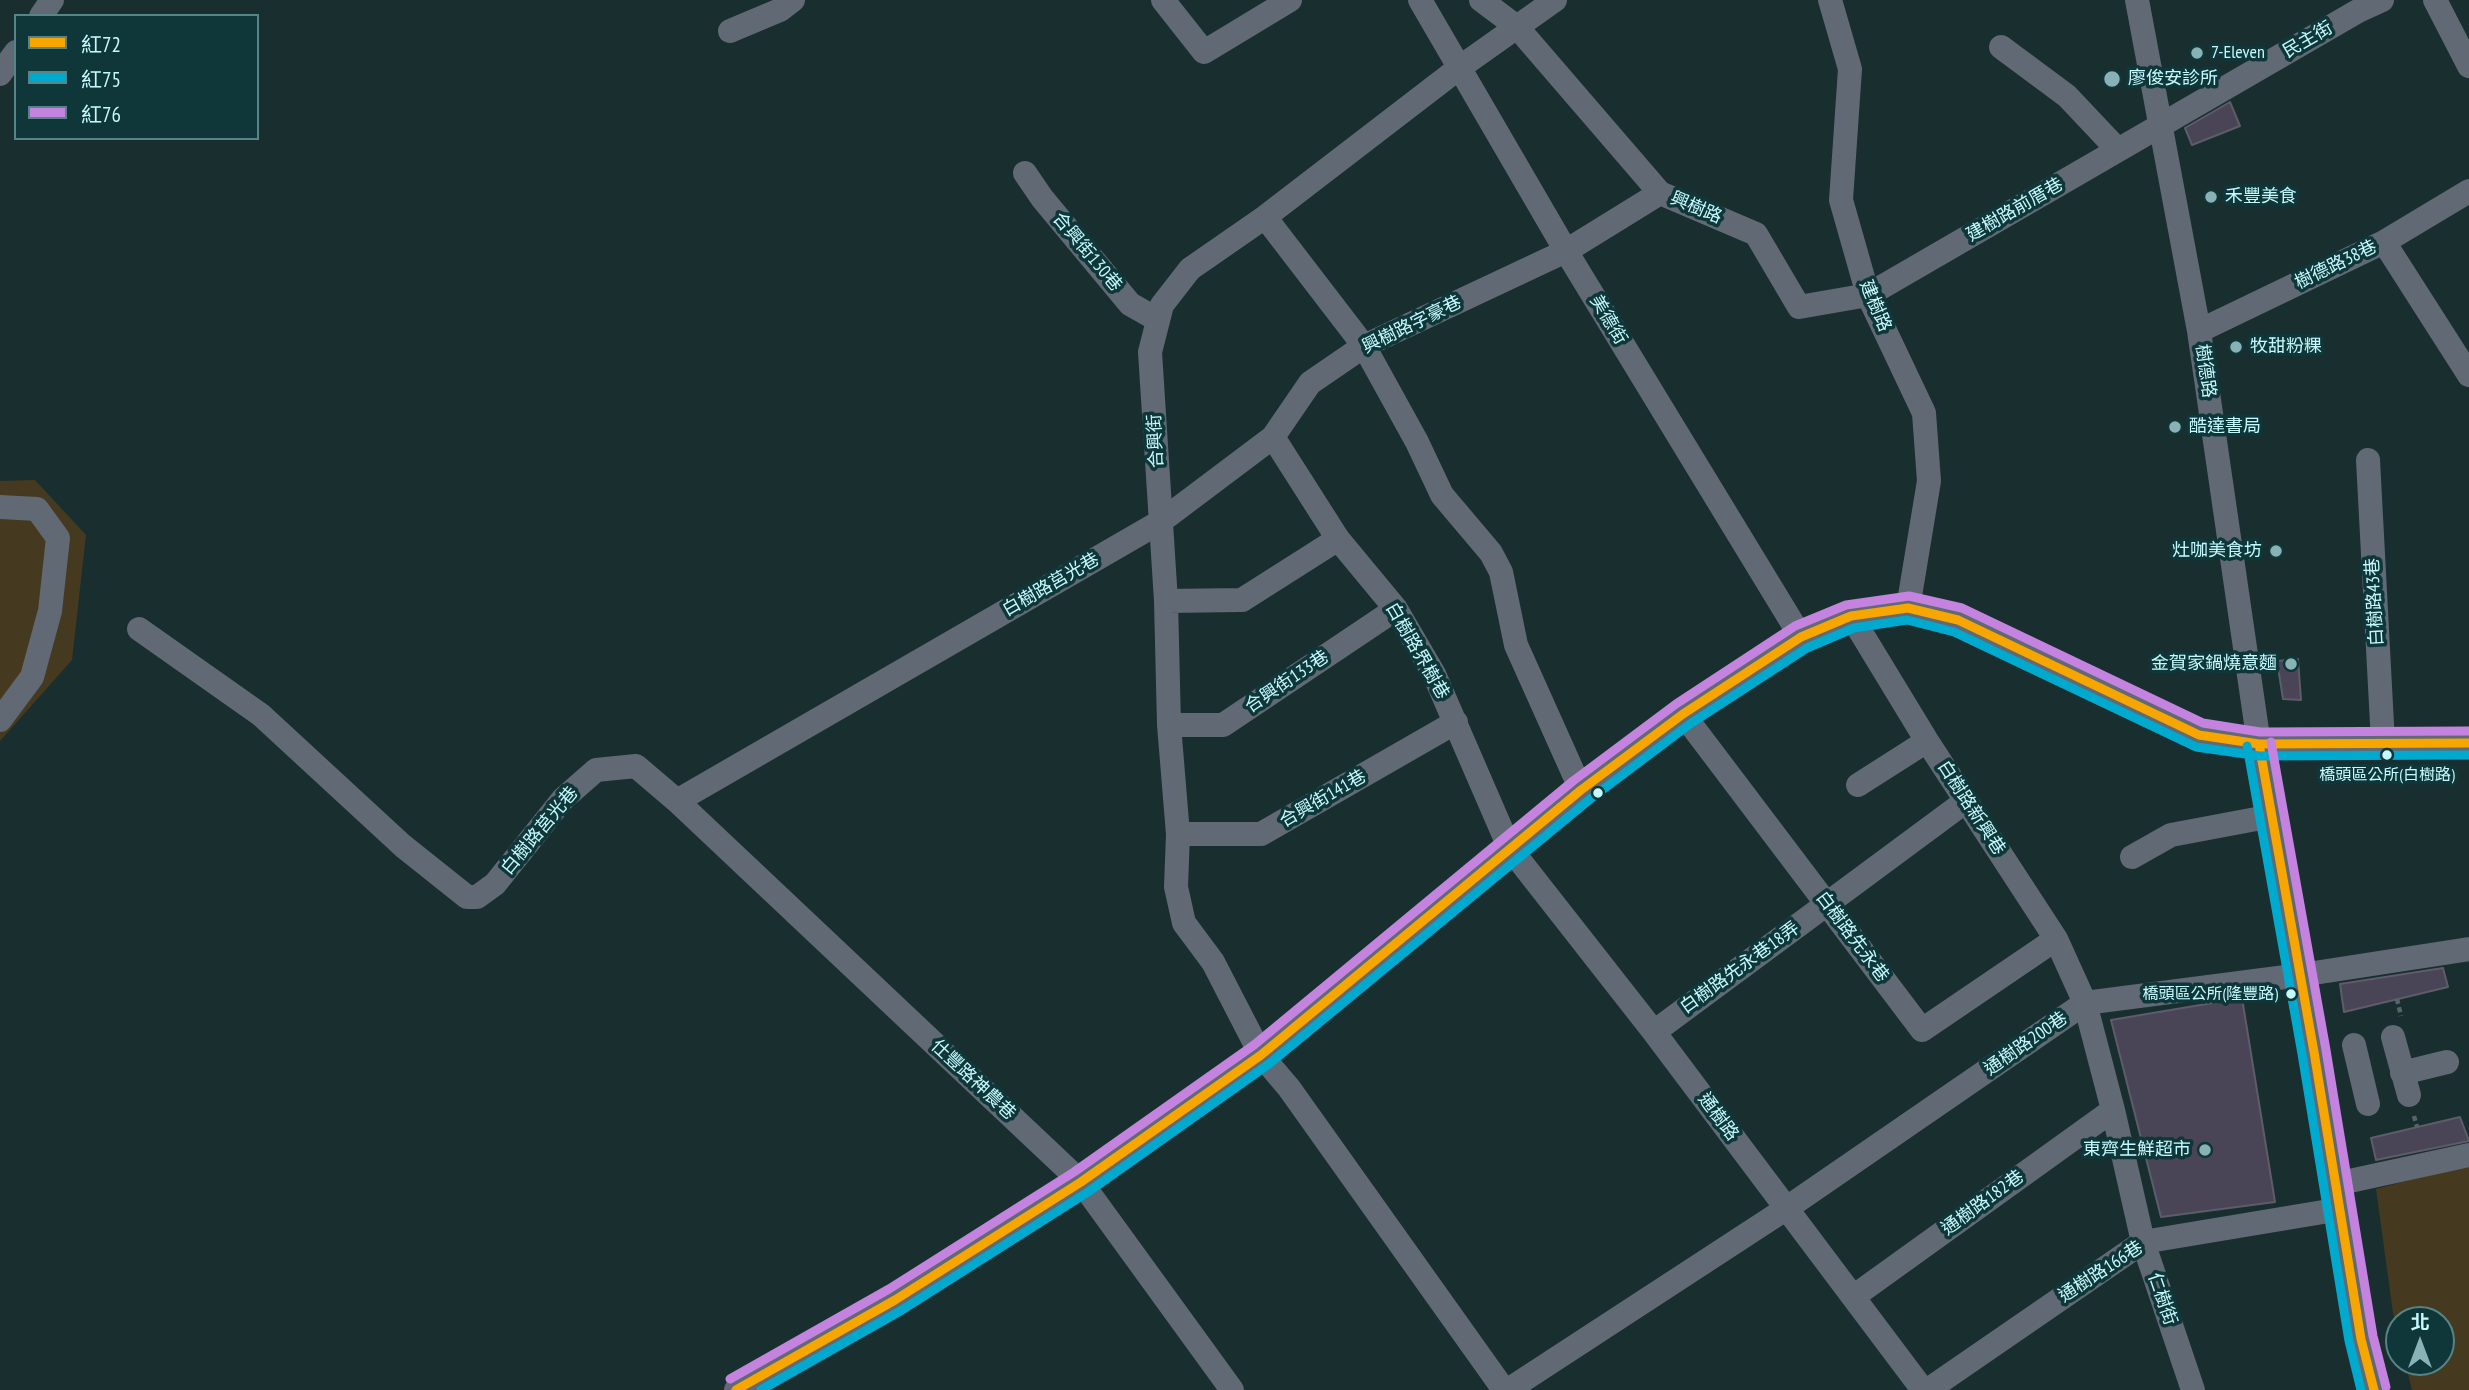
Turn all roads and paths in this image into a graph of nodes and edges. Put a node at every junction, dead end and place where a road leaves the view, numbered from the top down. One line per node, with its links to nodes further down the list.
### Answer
1 (793, 0): 13 (street)
2 (1163, 0): 3 (street)
3 (1290, 0)
4 (1420, 0): 17 (street, 美德街)
5 (1481, 0): 12 (street, 興樹路)
6 (1555, 0): 12 (street, 合興街)
7 (1830, 0): 27 (street, 建樹路)
8 (2137, 0): 19 (street, 樹德路)
9 (2382, 0): 11 (street, 民主街)
10 (2435, 0): 16 (street)
11 (2356, 5): 19 (street, 民主街)
12 (1517, 27): 17 (street, 合興街); 23 (street, 興樹路)
13 (730, 31)
14 (2001, 47): 20 (street)
15 (14, 55): 18 (street)
16 (2469, 66)
17 (1459, 68): 24 (street, 合興街); 26 (street, 美德街)
18 (0, 74)
19 (2162, 125): 20 (street, 建樹路前厝巷); 29 (street, 樹德路)
20 (2118, 150): 27 (street, 建樹路前厝巷)
21 (1025, 173): 28 (street, 合興街130巷)
22 (2469, 191): 25 (street, 樹德路38巷)
23 (1660, 193): 26 (street, 興樹路字豪巷); 27 (street, 興樹路)
24 (1265, 217): 28 (street, 合興街); 30 (street)
25 (2384, 242): 29 (street, 樹德路38巷); 31 (street)
26 (1566, 251): 30 (street, 興樹路字豪巷); 42 (street, 美德街)
27 (1868, 295): 38 (street, 建樹路)
28 (1158, 320): 35 (street, 合興街)
29 (2199, 331): 50 (street, 樹德路)
30 (1364, 346): 32 (street, 興樹路字豪巷); 52 (street)
31 (2469, 375)
32 (1273, 437): 35 (street, 興樹路字豪巷); 36 (street, 白樹路界樹巷)
33 (2368, 460): 48 (street, 白樹路43巷)
34 (0, 507): 44 (street)
35 (1160, 522): 37 (street, 合興街); 53 (street, 白樹路莒光巷)
36 (1338, 539): 37 (street); 39 (street, 白樹路界樹巷)
37 (1166, 601): 46 (street, 合興街)
38 (1908, 608): 40 (street); 50 (street)
39 (1396, 609): 45 (street, 白樹路界樹巷); 46 (street, 合興街133巷)
40 (1851, 616): 42 (street); 47 (street, 白樹路新興巷)
41 (139, 629): 53 (street, 白樹路莒光巷)
42 (1801, 637): 43 (street)
43 (1683, 714): 52 (street); 59 (street, 白樹路先永巷)
44 (0, 720)
45 (1456, 722): 56 (street, 合興街141巷); 57 (street, 白樹路界樹巷)
46 (1169, 725): 56 (street, 合興街)
47 (1927, 741): 51 (street); 54 (street, 白樹路新興巷)
48 (2383, 743): 49 (street); 50 (street)
49 (2469, 743)
50 (2259, 744): 55 (street, 樹德路)
51 (1858, 785)
52 (1581, 790): 57 (street)
53 (677, 801): 72 (street, 仕豐路神農巷)
54 (1966, 801): 59 (street, 白樹路先永巷18弄); 60 (street, 白樹路新興巷)
55 (2272, 816): 58 (street); 62 (street, 樹德路)
56 (1178, 834): 67 (street, 合興街)
57 (1509, 848): 64 (street, 通樹路); 67 (street)
58 (2132, 857)
59 (1827, 904): 60 (street, 白樹路先永巷); 64 (street, 白樹路先永巷18弄)
60 (2056, 939): 63 (street, 白樹路新興巷)
61 (2469, 949): 62 (street, 通樹路200巷)
62 (2301, 975): 63 (street, 通樹路200巷); 73 (street, 樹德路)
63 (2085, 1003): 70 (street, 仁樹街); 74 (street, 通樹路200巷)
64 (1654, 1032): 74 (street, 通樹路)
65 (2393, 1037): 68 (street)
66 (2354, 1045): 69 (street)
67 (1261, 1055): 72 (street); 80 (street, 合興街)
68 (2447, 1062)
69 (2368, 1104)
70 (2113, 1110): 76 (street, 仁樹街); 77 (street, 通樹路182巷)
71 (2469, 1155): 73 (street)
72 (1081, 1182): 78 (street); 79 (street, 仕豐路神農巷)
73 (2336, 1184): 75 (street, 樹德路)
74 (1787, 1208): 77 (street, 通樹路); 80 (street, 通樹路200巷)
75 (2341, 1209): 76 (street, 通樹路166巷); 83 (street, 樹德路)
76 (2143, 1242): 81 (street, 通樹路166巷); 82 (street, 仁樹街)
77 (1853, 1297): 81 (street, 通樹路)
78 (736, 1390)
79 (1232, 1390)
80 (1506, 1390)
81 (1926, 1390)
82 (2193, 1390)
83 (2374, 1390)

